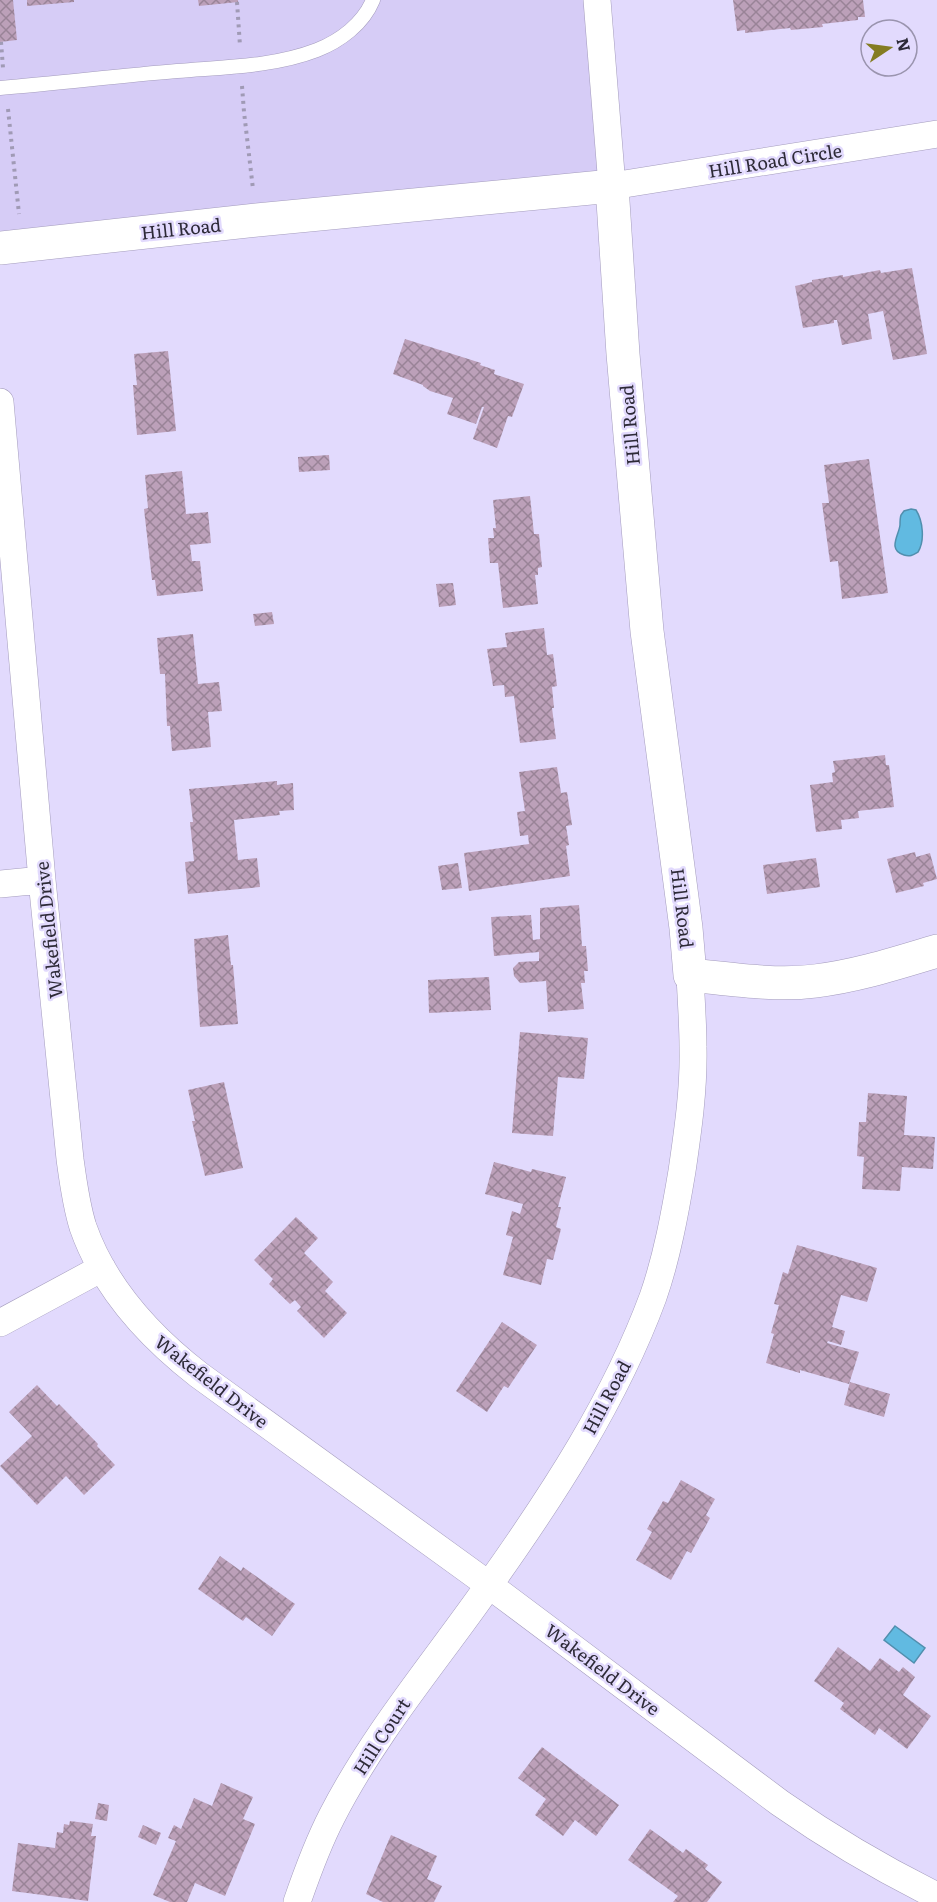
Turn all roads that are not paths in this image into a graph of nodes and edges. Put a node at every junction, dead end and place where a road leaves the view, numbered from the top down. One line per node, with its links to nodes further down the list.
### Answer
1 (373, 0): 3 (lane)
2 (597, 0): 5 (street, Hill Road)
3 (3, 88)
4 (937, 134): 5 (street, Hill Road Circle)
5 (612, 186): 6 (street, Hill Road); 11 (street, Hill Road)
6 (11, 247)
7 (0, 402): 8 (street, Wakefield Drive)
8 (42, 880): 9 (street); 12 (street, Wakefield Drive)
9 (0, 884)
10 (937, 951): 11 (street)
11 (690, 975): 14 (street, Hill Road)
12 (102, 1268): 13 (street); 14 (street, Wakefield Drive)
13 (0, 1323)
14 (489, 1585): 15 (street, Wakefield Drive); 16 (street, Hill Court)
15 (937, 1896)
16 (297, 1902)

